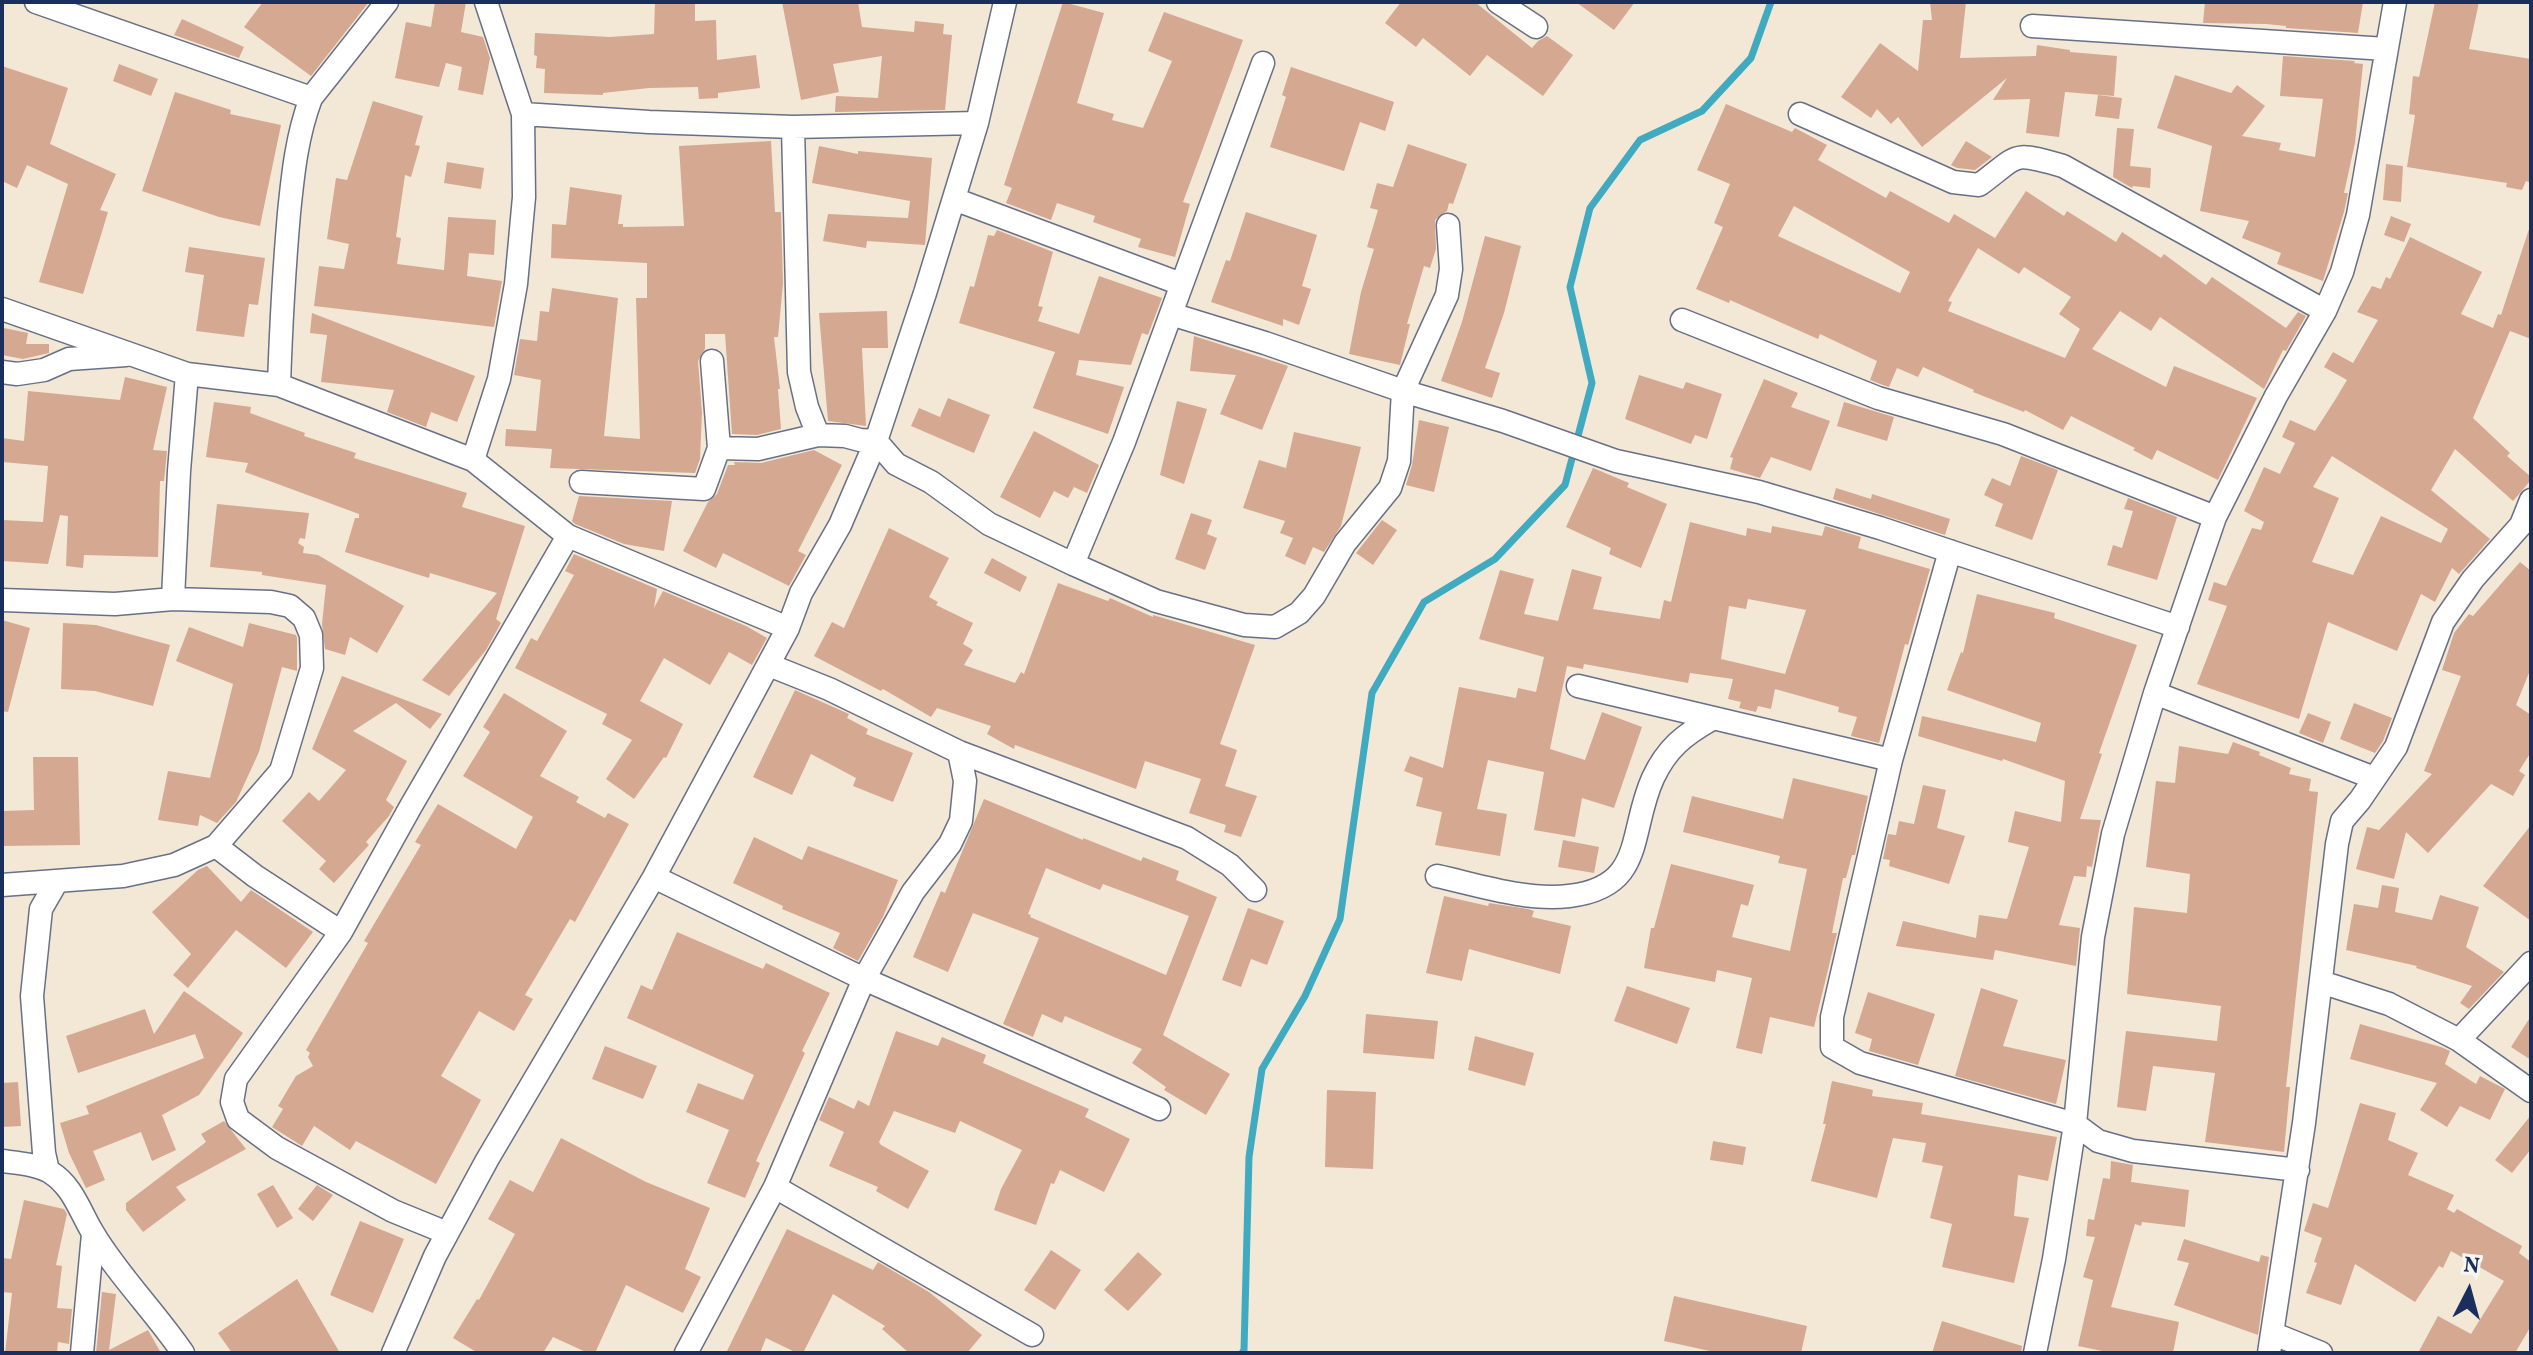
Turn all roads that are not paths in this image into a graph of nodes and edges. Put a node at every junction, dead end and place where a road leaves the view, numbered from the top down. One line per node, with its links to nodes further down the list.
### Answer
1 (36, 2): 11 (street)
2 (387, 2): 11 (street)
3 (486, 2): 12 (street)
4 (1005, 2): 14 (street)
5 (1498, 2): 8 (street)
6 (2395, 2): 9 (street)
7 (2032, 26): 9 (street)
8 (1536, 27)
9 (2386, 49): 20 (street)
10 (1263, 63): 18 (street)
11 (311, 98): 27 (street)
12 (523, 114): 15 (street); 32 (street)
13 (1800, 114): 20 (street)
14 (977, 123): 15 (street); 16 (street)
15 (793, 127): 29 (street)
16 (954, 199): 18 (street); 30 (street)
17 (1448, 225): 28 (street)
18 (1181, 284): 21 (street)
19 (2, 309): 23 (street)
20 (2325, 311): 35 (street)
21 (1171, 314): 28 (street); 39 (street)
22 (1682, 320): 35 (street)
23 (137, 355): 25 (street); 26 (street)
24 (712, 361): 31 (street)
25 (2, 372)
26 (187, 374): 27 (street); 40 (street)
27 (279, 385): 32 (street)
28 (1403, 391): 38 (street); 39 (street)
29 (818, 435): 30 (street); 31 (street)
30 (876, 441): 39 (street); 43 (street)
31 (719, 448): 33 (street)
32 (473, 460): 37 (street)
33 (581, 482)
34 (2531, 500): 36 (street)
35 (2215, 517): 42 (street)
36 (2526, 531): 50 (street)
37 (568, 536): 43 (street); 57 (street)
38 (1950, 551): 42 (street); 49 (street)
39 (1073, 564)
40 (173, 599): 41 (street); 51 (street)
41 (2, 600)
42 (2178, 627): 46 (street)
43 (788, 628): 44 (street)
44 (769, 665): 48 (street); 53 (street)
45 (1578, 686): 47 (street)
46 (2155, 693): 50 (street); 64 (street)
47 (1712, 719): 49 (street); 52 (street)
48 (959, 752): 56 (street); 59 (street)
49 (1891, 760): 64 (street)
50 (2374, 778): 60 (street)
51 (216, 846): 54 (street); 57 (street)
52 (1437, 876)
53 (654, 877): 59 (street); 69 (street)
54 (56, 883): 55 (street); 67 (street)
55 (2, 885)
56 (1255, 890)
57 (341, 932): 69 (street)
58 (2531, 963): 61 (street)
59 (864, 979): 63 (street); 68 (street)
60 (2321, 982): 61 (street); 66 (street)
61 (2459, 1040): 62 (street)
62 (2531, 1091)
63 (1159, 1109)
64 (2075, 1124): 66 (street); 77 (street)
65 (2, 1161): 67 (street)
66 (2298, 1170): 72 (street)
67 (48, 1171): 70 (street)
68 (775, 1187): 71 (street); 76 (street)
69 (447, 1233): 75 (street)
70 (93, 1234): 73 (street); 74 (street)
71 (1032, 1335)
72 (2272, 1344): 78 (street)
73 (82, 1353)
74 (183, 1353)
75 (393, 1353)
76 (686, 1353)
77 (2035, 1353)
78 (2321, 1353)

